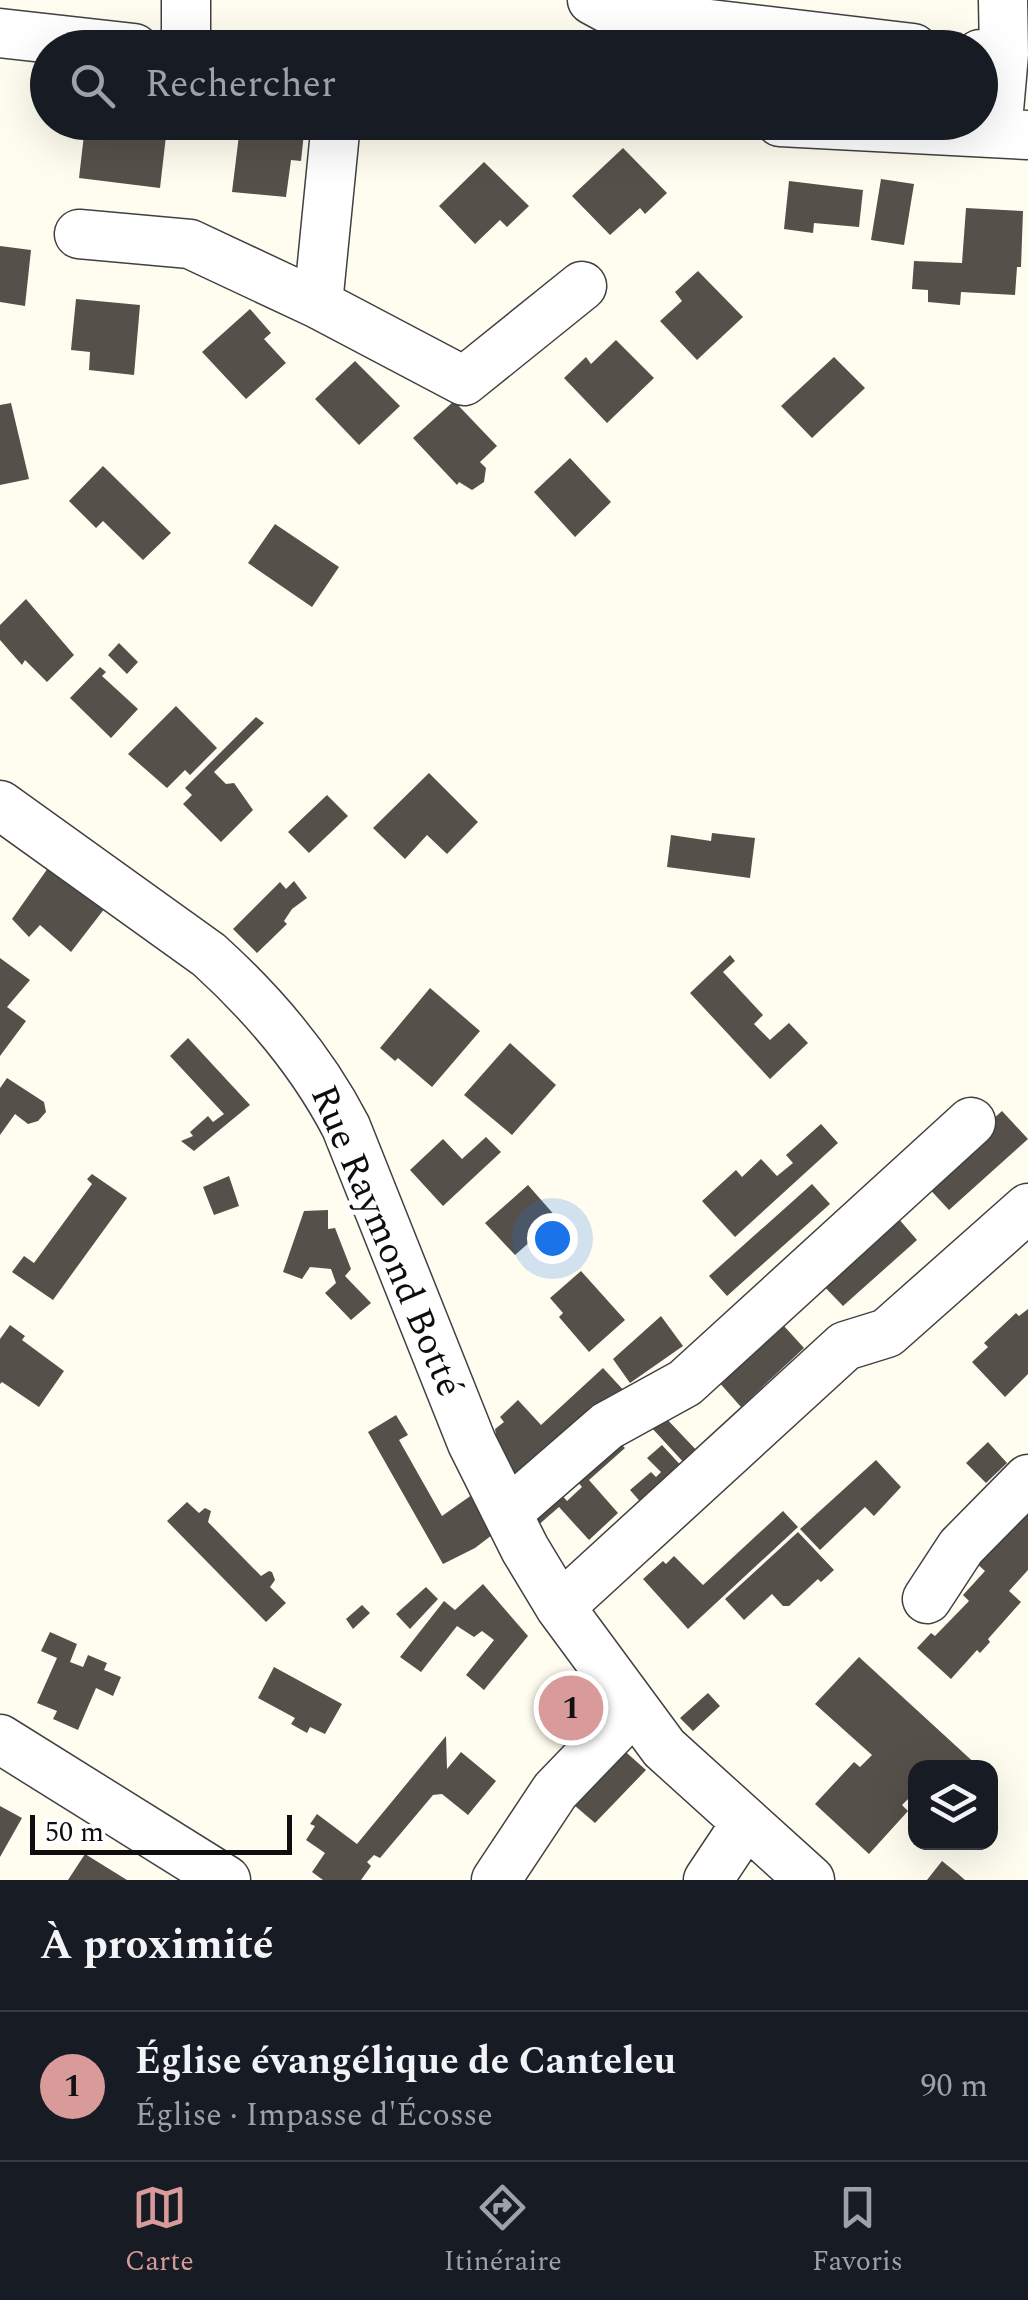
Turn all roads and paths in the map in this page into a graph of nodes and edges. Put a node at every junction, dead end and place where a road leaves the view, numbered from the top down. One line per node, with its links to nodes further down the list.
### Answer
1 (186, 0): 4 (street)
2 (592, 0): 5 (street)
3 (1003, 0): 6 (street)
4 (186, 30)
5 (760, 30)
6 (997, 30)
7 (0, 33): 8 (street)
8 (30, 36)
9 (998, 78): 10 (street)
10 (1012, 134)
11 (334, 140): 14 (street)
12 (79, 234): 14 (street)
13 (582, 286): 14 (street)
14 (318, 304)
15 (0, 805): 19 (street, Rue Raymond Botté)
16 (971, 1122): 19 (street)
17 (1028, 1208): 21 (street)
18 (1028, 1479): 20 (street)
19 (506, 1513): 21 (street, Rue Raymond Botté)
20 (927, 1600)
21 (560, 1607): 22 (street, Rue Raymond Botté)
22 (633, 1710): 24 (street, Rue Raymond Botté); 26 (street)
23 (0, 1740): 25 (street)
24 (746, 1823): 27 (street); 28 (street, Rue Raymond Botté)
25 (226, 1880)
26 (496, 1880)
27 (708, 1880)
28 (810, 1880)

